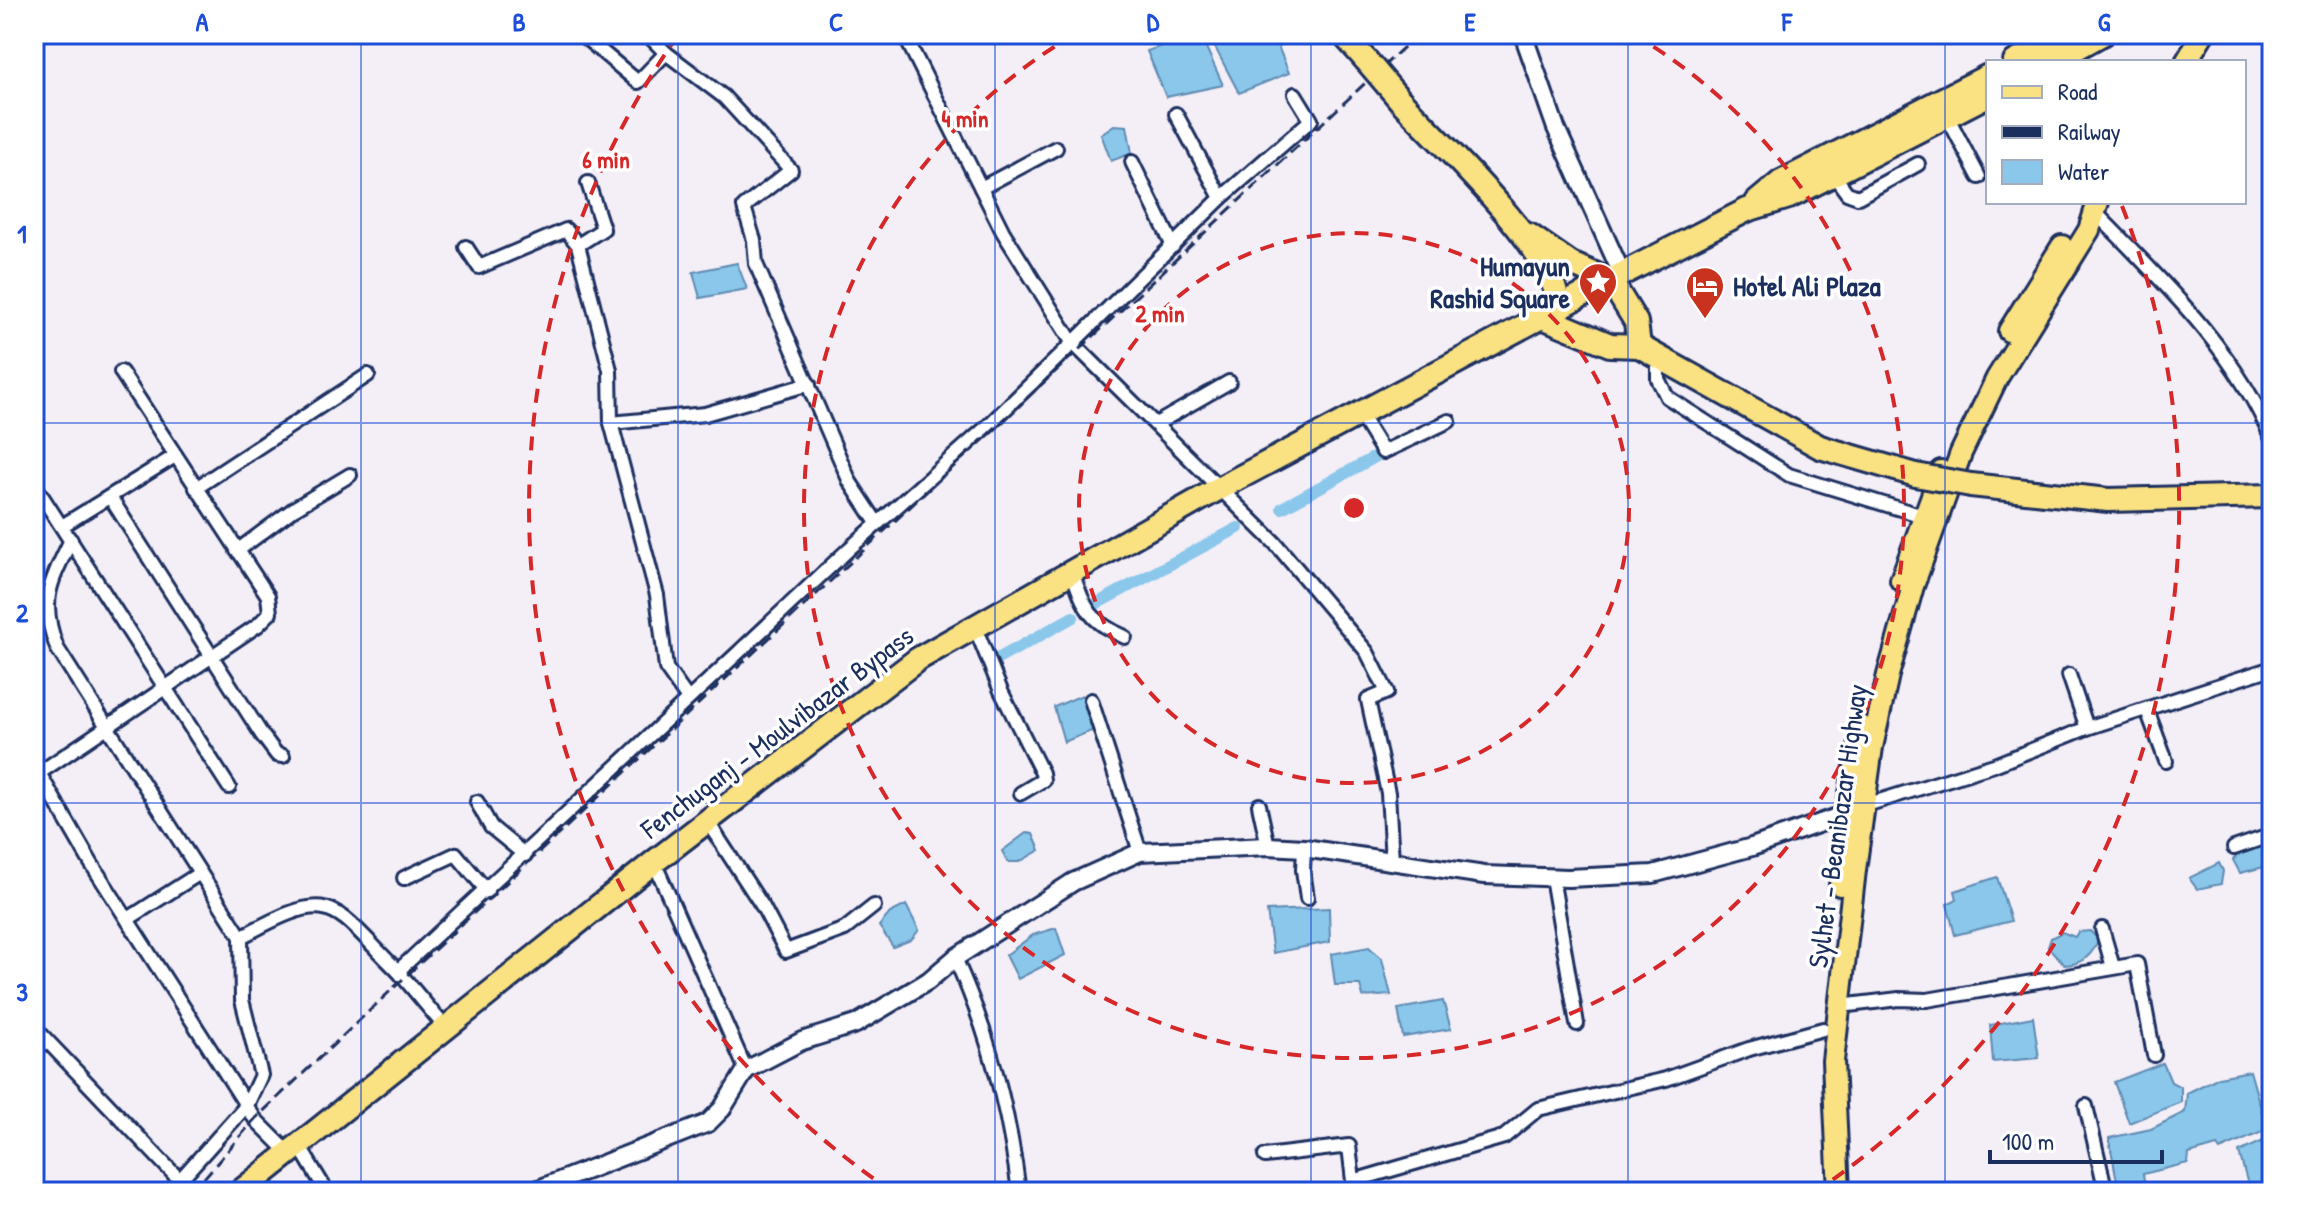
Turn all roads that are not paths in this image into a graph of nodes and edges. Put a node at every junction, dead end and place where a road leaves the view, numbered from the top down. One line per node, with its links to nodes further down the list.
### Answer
1 (581, 34): 9 (street)
2 (647, 34): 9 (street)
3 (904, 34): 24 (street)
4 (1343, 34): 28 (highway, bridge)
5 (1523, 34): 32 (street)
6 (2068, 34): 10 (highway)
7 (2102, 34): 11 (highway)
8 (2203, 34): 12 (main road)
9 (666, 53): 40 (street)
10 (2019, 60)
11 (2055, 60)
12 (2187, 60)
13 (1986, 77): 27 (highway)
14 (1295, 94): 25 (street)
15 (1986, 96): 17 (highway)
16 (1176, 114): 25 (street)
17 (1947, 116): 21 (highway); 22 (street)
18 (1056, 148): 24 (street)
19 (1132, 162): 30 (street)
20 (1918, 164): 21 (street)
21 (1833, 174): 27 (highway)
22 (1979, 177)
23 (588, 183): 29 (street)
24 (981, 188): 34 (street)
25 (1221, 198): 30 (street)
26 (2096, 206): 45 (street); 53 (main road, Sylhet - Beanibazar Highway); 76 (main road, Sylhet - Beanibazar Highway)
27 (1747, 210): 32 (highway, Fenchuganj - Moulvibazar Bypass)
28 (1516, 226): 32 (highway); 33 (highway)
29 (578, 245): 31 (street); 43 (street)
30 (1173, 246): 34 (street)
31 (466, 247)
32 (1616, 278): 33 (highway, Fenchuganj - Moulvibazar Bypass); 35 (highway)
33 (1545, 318): 35 (highway); 41 (highway, Fenchuganj - Moulvibazar Bypass)
34 (1072, 342): 44 (street); 54 (street)
35 (1639, 346): 36 (highway)
36 (1658, 360): 51 (highway, bridge); 53 (street)
37 (121, 372): 46 (street)
38 (368, 375): 49 (street)
39 (1229, 382): 44 (street)
40 (809, 384): 43 (street); 54 (street)
41 (1359, 413): 42 (street); 50 (highway, Fenchuganj - Moulvibazar Bypass)
42 (1449, 421)
43 (611, 423): 65 (street)
44 (1156, 424): 50 (street)
45 (2272, 439)
46 (175, 456): 49 (street); 52 (street)
47 (350, 475): 57 (street)
48 (34, 484): 55 (street)
49 (196, 488): 57 (street)
50 (1218, 489): 58 (highway, Fenchuganj - Moulvibazar Bypass); 86 (street)
51 (2269, 496)
52 (110, 497): 55 (street); 61 (street)
53 (1923, 516): 78 (main road, Sylhet - Beanibazar Highway)
54 (877, 523): 65 (street)
55 (62, 526): 56 (street)
56 (71, 540): 64 (street); 68 (street)
57 (237, 551): 61 (street)
58 (1072, 572): 59 (highway, Fenchuganj - Moulvibazar Bypass); 60 (street)
59 (975, 627): 74 (street); 79 (highway, Fenchuganj - Moulvibazar Bypass)
60 (1125, 637)
61 (213, 655): 64 (street); 70 (street)
62 (2272, 668): 67 (street)
63 (2069, 675): 69 (street)
64 (163, 686): 68 (street); 73 (street)
65 (688, 699): 85 (street)
66 (1091, 700): 84 (street)
67 (2147, 710): 69 (street); 71 (street)
68 (108, 724): 72 (street); 88 (street)
69 (2087, 728): 76 (street)
70 (283, 756)
71 (2166, 761)
72 (36, 769): 94 (street)
73 (229, 787)
74 (1021, 793)
75 (477, 802): 85 (street)
76 (1865, 804): 78 (street); 100 (main road, Sylhet - Beanibazar Highway)
77 (1259, 805): 81 (street)
78 (1846, 814): 89 (street); 104 (main road, Sylhet - Beanibazar Highway)
79 (707, 821): 87 (highway, Fenchuganj - Moulvibazar Bypass); 93 (street)
80 (2272, 835): 83 (street)
81 (1268, 846): 82 (street); 84 (street)
82 (1304, 848): 86 (street); 92 (street)
83 (2234, 848)
84 (1140, 852): 97 (street)
85 (525, 855): 91 (street)
86 (1392, 861): 89 (street)
87 (654, 862): 103 (highway, Fenchuganj - Moulvibazar Bypass); 106 (street)
88 (200, 873): 94 (street); 96 (street)
89 (1552, 877): 101 (street)
90 (404, 878): 91 (street)
91 (487, 891): 99 (street)
92 (1307, 898)
93 (874, 906)
94 (128, 919): 107 (street)
95 (2102, 929): 98 (street)
96 (241, 937): 99 (street); 107 (street)
97 (955, 958): 106 (street); 118 (street)
98 (2113, 967): 100 (street); 105 (street)
99 (398, 971): 103 (street)
100 (1840, 1006): 120 (main road, Sylhet - Beanibazar Highway)
101 (1577, 1024)
102 (34, 1027): 111 (street)
103 (445, 1027): 109 (highway, Fenchuganj - Moulvibazar Bypass)
104 (1823, 1029): 112 (street); 119 (main road, Sylhet - Beanibazar Highway)
105 (2154, 1055)
106 (746, 1070): 117 (street)
107 (247, 1105): 109 (street); 111 (street)
108 (2086, 1106): 121 (street)
109 (293, 1148): 115 (highway, Fenchuganj - Moulvibazar Bypass); 116 (street)
110 (1265, 1156): 112 (street)
111 (179, 1181): 113 (street); 114 (street)
112 (1355, 1186)
113 (169, 1192)
114 (191, 1192)
115 (240, 1192)
116 (327, 1192)
117 (531, 1192)
118 (1019, 1192)
119 (1827, 1192)
120 (1839, 1192)
121 (2106, 1192)

